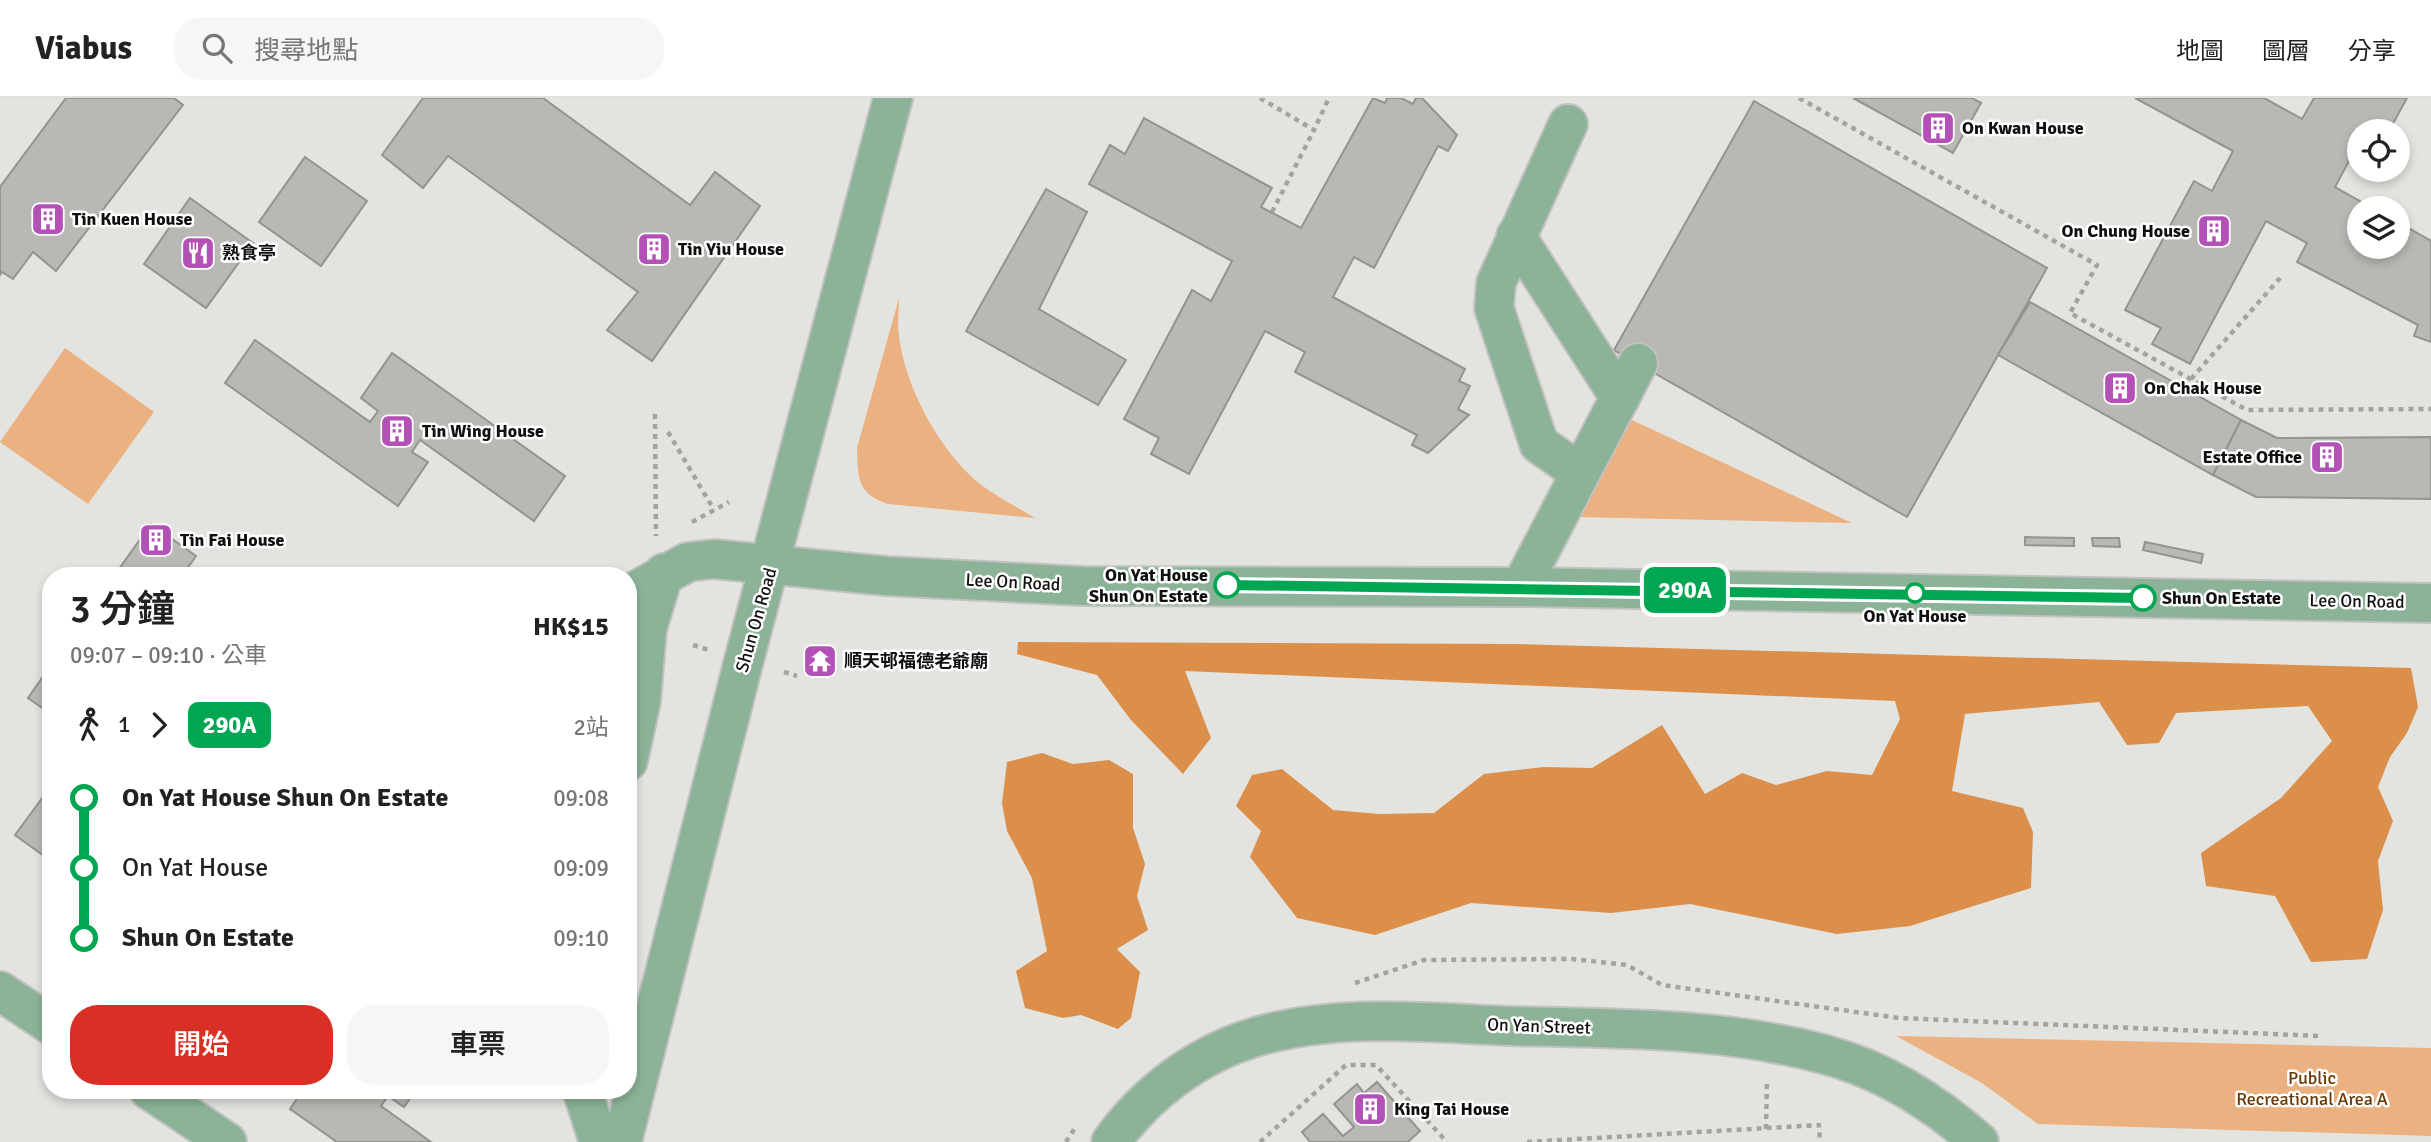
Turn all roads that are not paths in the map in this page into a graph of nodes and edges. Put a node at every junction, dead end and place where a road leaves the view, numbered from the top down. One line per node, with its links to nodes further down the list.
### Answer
1 (893, 98): 7 (street, Shun On Road)
2 (1568, 124): 3 (street)
3 (1516, 236): 5 (street); 6 (street)
4 (1638, 363): 5 (street)
5 (1620, 398): 6 (street)
6 (1579, 472): 9 (street)
7 (771, 565): 8 (street, Lee On Road); 9 (street, Lee On Road); 13 (street, Shun On Road)
8 (664, 573): 10 (street, Lee On Road); 12 (street)
9 (1521, 587): 11 (street, Lee On Road)
10 (637, 590)
11 (2431, 603)
12 (637, 719)
13 (662, 981): 15 (street); 17 (street, Shun On Road)
14 (0, 991): 16 (street)
15 (637, 994)
16 (42, 1019)
17 (637, 1082)
18 (162, 1099): 21 (street)
19 (585, 1099): 22 (street)
20 (633, 1099): 23 (street, Shun On Road)
21 (227, 1142)
22 (599, 1142)
23 (622, 1142)
24 (1111, 1142): 25 (street, On Yan Street)
25 (1979, 1142)

